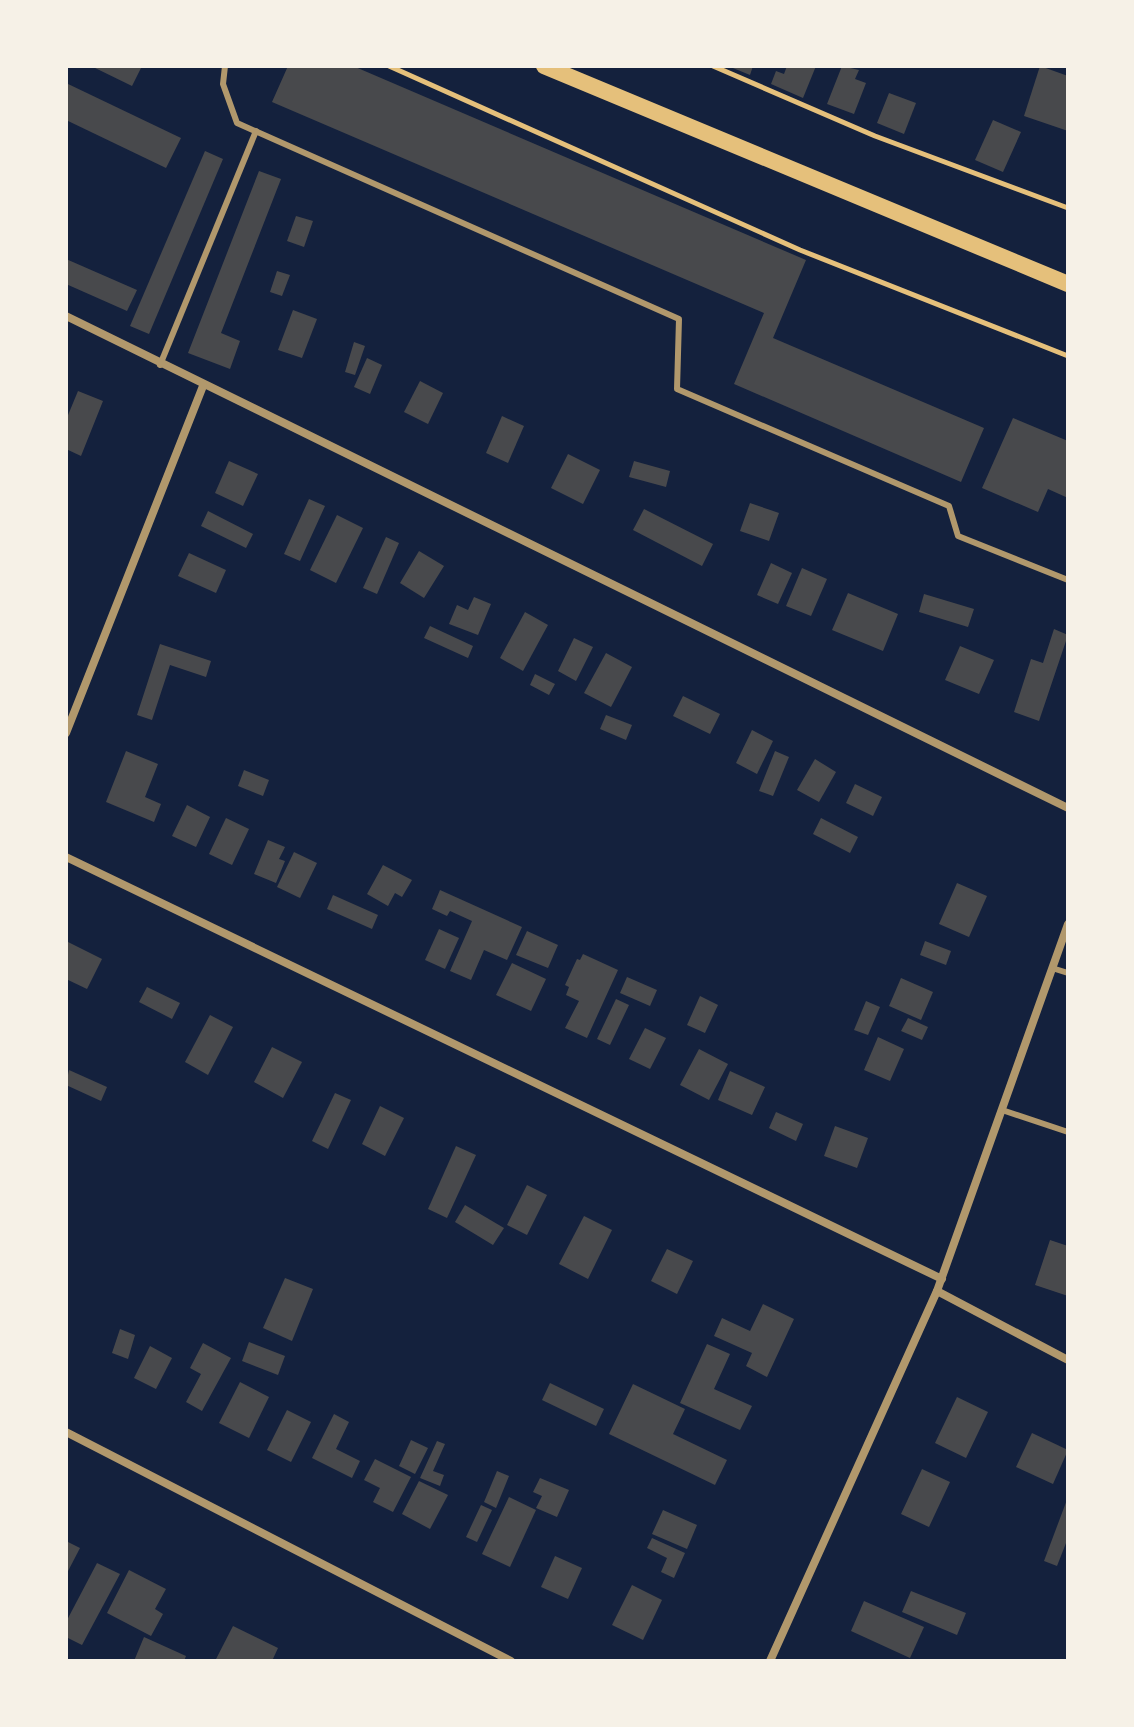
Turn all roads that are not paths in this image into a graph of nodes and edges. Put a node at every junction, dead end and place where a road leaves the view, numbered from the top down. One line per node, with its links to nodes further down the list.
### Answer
1 (225, 66): 3 (lane)
2 (544, 66): 4 (main road)
3 (256, 131): 6 (lane); 8 (lane)
4 (1068, 284)
5 (66, 316): 6 (street)
6 (160, 365): 7 (street)
7 (203, 386): 9 (street); 10 (street)
8 (1068, 580)
9 (66, 733)
10 (1068, 808)
11 (66, 857): 17 (street)
12 (1068, 924): 13 (street)
13 (1052, 968): 14 (lane); 15 (street)
14 (1068, 973)
15 (1002, 1110): 16 (lane); 17 (street)
16 (1068, 1132)
17 (942, 1279): 18 (street)
18 (937, 1291): 19 (street); 22 (street)
19 (1068, 1360)
20 (66, 1432): 21 (street)
21 (511, 1661)
22 (770, 1661)

